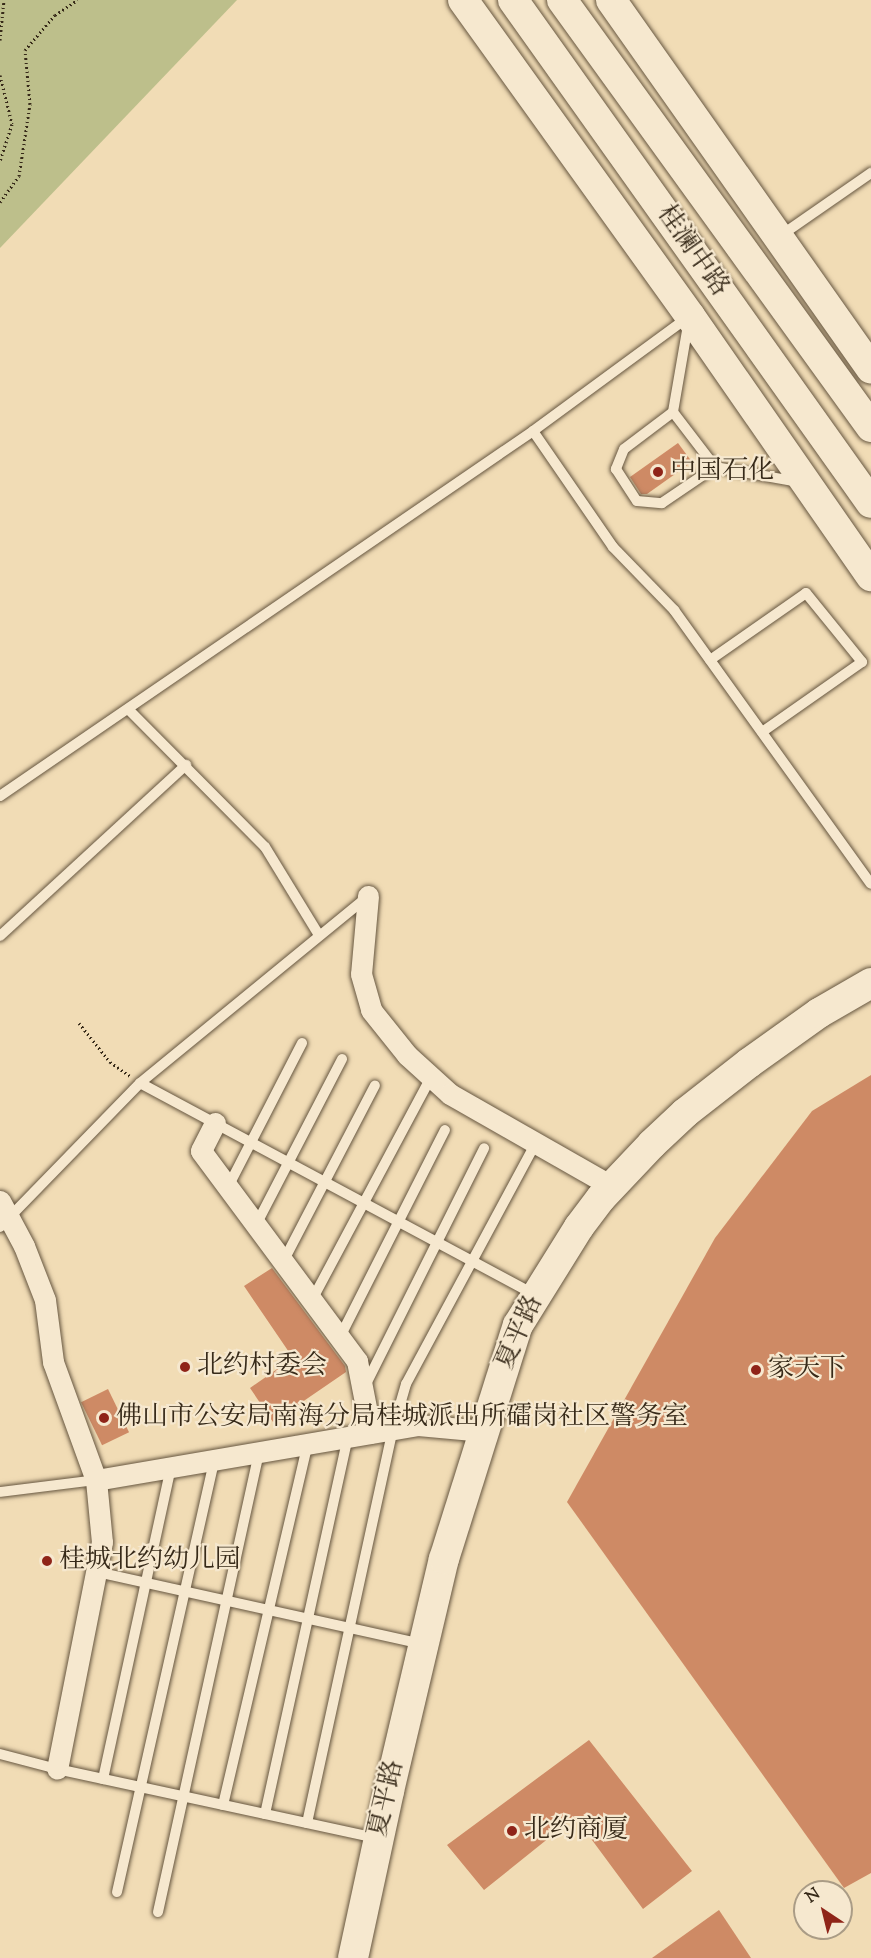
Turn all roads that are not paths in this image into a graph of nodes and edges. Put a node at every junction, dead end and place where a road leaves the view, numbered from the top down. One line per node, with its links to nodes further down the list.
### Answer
1 (463, 0): 7 (main road)
2 (513, 0): 14 (main road, 桂澜中路)
3 (562, 0): 10 (main road, 桂澜中路)
4 (611, 0): 6 (main road)
5 (871, 173): 6 (lane)
6 (779, 238): 8 (main road)
7 (690, 316): 9 (lane); 11 (lane); 13 (main road)
8 (871, 369)
9 (673, 412): 12 (lane); 12 (lane)
10 (871, 427)
11 (533, 431): 16 (lane); 17 (lane)
12 (715, 467): 13 (lane)
13 (806, 483): 15 (main road)
14 (871, 503)
15 (871, 576)
16 (710, 660): 18 (lane); 18 (lane)
17 (128, 709): 19 (lane); 20 (lane)
18 (762, 732): 21 (lane)
19 (186, 765): 23 (lane); 24 (lane)
20 (0, 796)
21 (871, 884)
22 (368, 896): 23 (lane); 28 (street)
23 (320, 935): 29 (lane)
24 (0, 936)
25 (871, 983): 38 (main road, 夏平路)
26 (302, 1042): 33 (lane)
27 (342, 1059): 36 (lane)
28 (431, 1077): 34 (street); 41 (lane)
29 (140, 1083): 31 (lane); 43 (lane)
30 (375, 1084): 37 (lane)
31 (215, 1123): 33 (lane); 39 (street)
32 (445, 1130): 42 (lane)
33 (250, 1142): 36 (lane); 39 (lane)
34 (536, 1143): 38 (street); 46 (lane)
35 (484, 1148): 45 (lane)
36 (289, 1163): 37 (lane); 44 (lane)
37 (325, 1182): 41 (lane); 47 (lane)
38 (611, 1186): 48 (main road, 夏平路)
39 (228, 1187): 44 (street)
40 (0, 1201): 43 (street)
41 (364, 1203): 42 (lane); 49 (lane)
42 (399, 1222): 45 (lane); 50 (lane)
43 (5, 1223): 60 (street)
44 (256, 1225): 47 (street)
45 (437, 1242): 46 (lane); 51 (lane)
46 (472, 1261): 48 (lane); 52 (lane)
47 (283, 1262): 49 (street)
48 (535, 1295): 53 (main road, 夏平路)
49 (312, 1300): 50 (street)
50 (340, 1337): 51 (street)
51 (363, 1391): 54 (street)
52 (393, 1429): 53 (street); 54 (street); 68 (lane)
53 (484, 1431): 69 (main road, 夏平路)
54 (371, 1433): 55 (street)
55 (348, 1437): 56 (street); 67 (lane)
56 (308, 1444): 57 (street); 66 (lane)
57 (259, 1452): 58 (street); 65 (lane)
58 (214, 1460): 59 (street); 64 (lane)
59 (171, 1467): 60 (street); 63 (lane)
60 (96, 1480): 61 (lane); 62 (street)
61 (0, 1492)
62 (97, 1572): 63 (lane); 71 (street)
63 (146, 1583): 64 (lane); 72 (lane)
64 (184, 1591): 65 (lane); 73 (lane)
65 (226, 1600): 66 (lane); 74 (lane)
66 (268, 1610): 67 (lane); 75 (lane)
67 (308, 1619): 68 (lane); 76 (lane)
68 (350, 1628): 69 (lane); 77 (lane)
69 (424, 1644): 78 (main road, 夏平路)
70 (0, 1754): 71 (lane)
71 (57, 1769): 72 (lane)
72 (103, 1779): 73 (lane)
73 (141, 1787): 74 (lane); 79 (lane)
74 (183, 1796): 75 (lane); 80 (lane)
75 (223, 1804): 76 (lane)
76 (265, 1814): 77 (lane)
77 (307, 1822): 78 (lane)
78 (379, 1838): 81 (main road, 夏平路)
79 (117, 1892)
80 (158, 1912)
81 (352, 1958)

